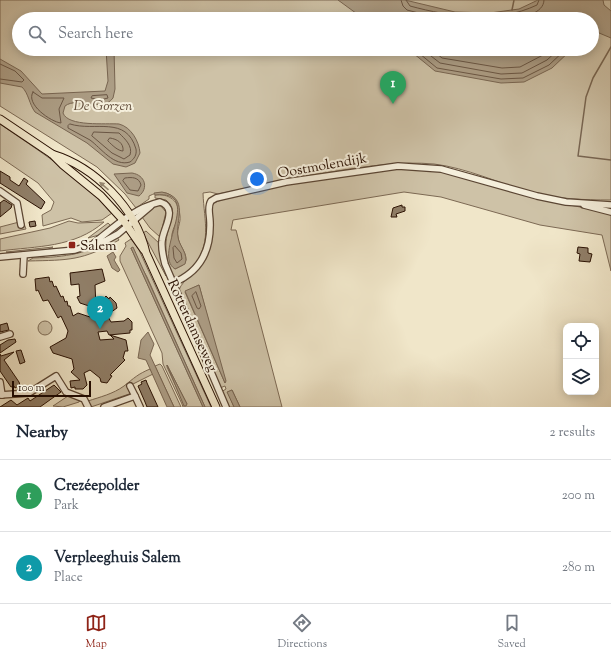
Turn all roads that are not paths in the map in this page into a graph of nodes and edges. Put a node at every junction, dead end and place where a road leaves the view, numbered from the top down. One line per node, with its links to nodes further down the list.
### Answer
1 (0, 118): 2 (main road, Rotterdamseweg)
2 (52, 154): 7 (main road, Rotterdamseweg); 7 (main road, Rotterdamseweg, one-way to 2)
3 (1, 193): 8 (street)
4 (582, 204): 5 (street, Oostmolendijk); 6 (street, Oostmolendijk); 13 (street, Oostmolendijk)
5 (611, 205)
6 (611, 212)
7 (128, 221): 9 (street); 9 (street); 13 (street); 23 (main road, Rotterdamseweg)
8 (21, 225)
9 (94, 243): 10 (street)
10 (24, 255): 11 (street); 12 (street)
11 (0, 257)
12 (23, 274)
13 (173, 283): 24 (street)
14 (10, 334): 15 (street)
15 (0, 337)
16 (0, 382): 18 (street)
17 (130, 386): 19 (street)
18 (1, 395): 20 (street)
19 (135, 396): 21 (street); 22 (street)
20 (88, 407)
21 (104, 407)
22 (140, 407)
23 (216, 407)
24 (226, 407)

